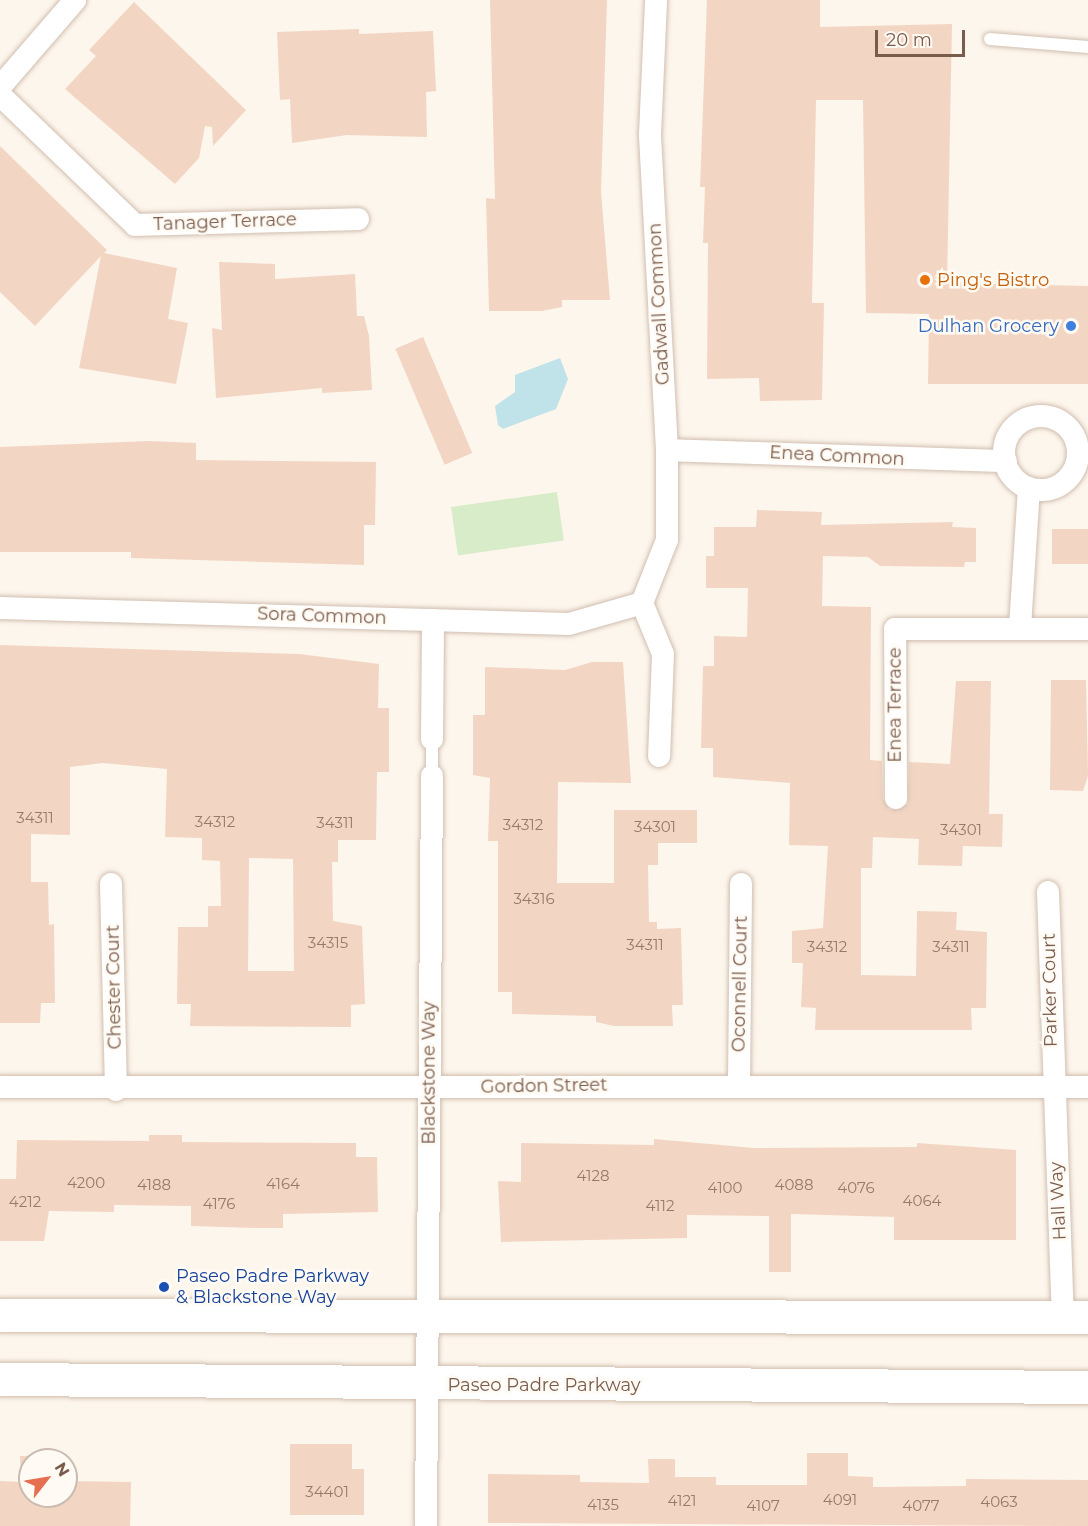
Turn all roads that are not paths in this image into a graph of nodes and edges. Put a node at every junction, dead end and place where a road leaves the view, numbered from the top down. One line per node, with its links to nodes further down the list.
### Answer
1 (75, 0): 5 (street)
2 (656, 0): 8 (street, Gadwall Common)
3 (990, 39): 4 (lane)
4 (1088, 47)
5 (0, 87)
6 (0, 95): 7 (street, Tanager Terrace)
7 (358, 219)
8 (668, 450): 10 (street, Enea Common); 12 (street, Gadwall Common)
9 (1083, 451): 10 (street); 11 (street)
10 (1006, 461): 11 (street)
11 (1029, 488): 15 (street)
12 (642, 603): 14 (street, Sora Common); 18 (street)
13 (0, 608): 14 (street, Sora Common)
14 (433, 620): 17 (street, Blackstone Way)
15 (1020, 627): 16 (street, Enea Terrace); 20 (street, Enea Terrace)
16 (1088, 629)
17 (432, 739): 19 (lane, Blackstone Way)
18 (659, 756)
19 (432, 776): 26 (street, Blackstone Way)
20 (896, 798)
21 (111, 884): 29 (street, Chester Court)
22 (741, 884): 24 (street, Oconnell Court)
23 (1048, 892): 27 (street, Parker Court)
24 (739, 1083): 26 (street, Gordon Street); 27 (street, Gordon Street)
25 (0, 1087): 29 (street, Gordon Street)
26 (429, 1087): 29 (street, Gordon Street); 30 (street, Blackstone Way)
27 (1053, 1087): 28 (street, Gordon Street); 32 (street, Hall Way)
28 (1088, 1087)
29 (116, 1090)
30 (428, 1311): 31 (main road); 32 (main road); 34 (street, Blackstone Way)
31 (0, 1315)
32 (1076, 1316)
33 (0, 1379): 34 (main road, Paseo Padre Parkway)
34 (426, 1385): 35 (main road, Paseo Padre Parkway); 36 (street, Blackstone Way)
35 (1088, 1387)
36 (426, 1526)

